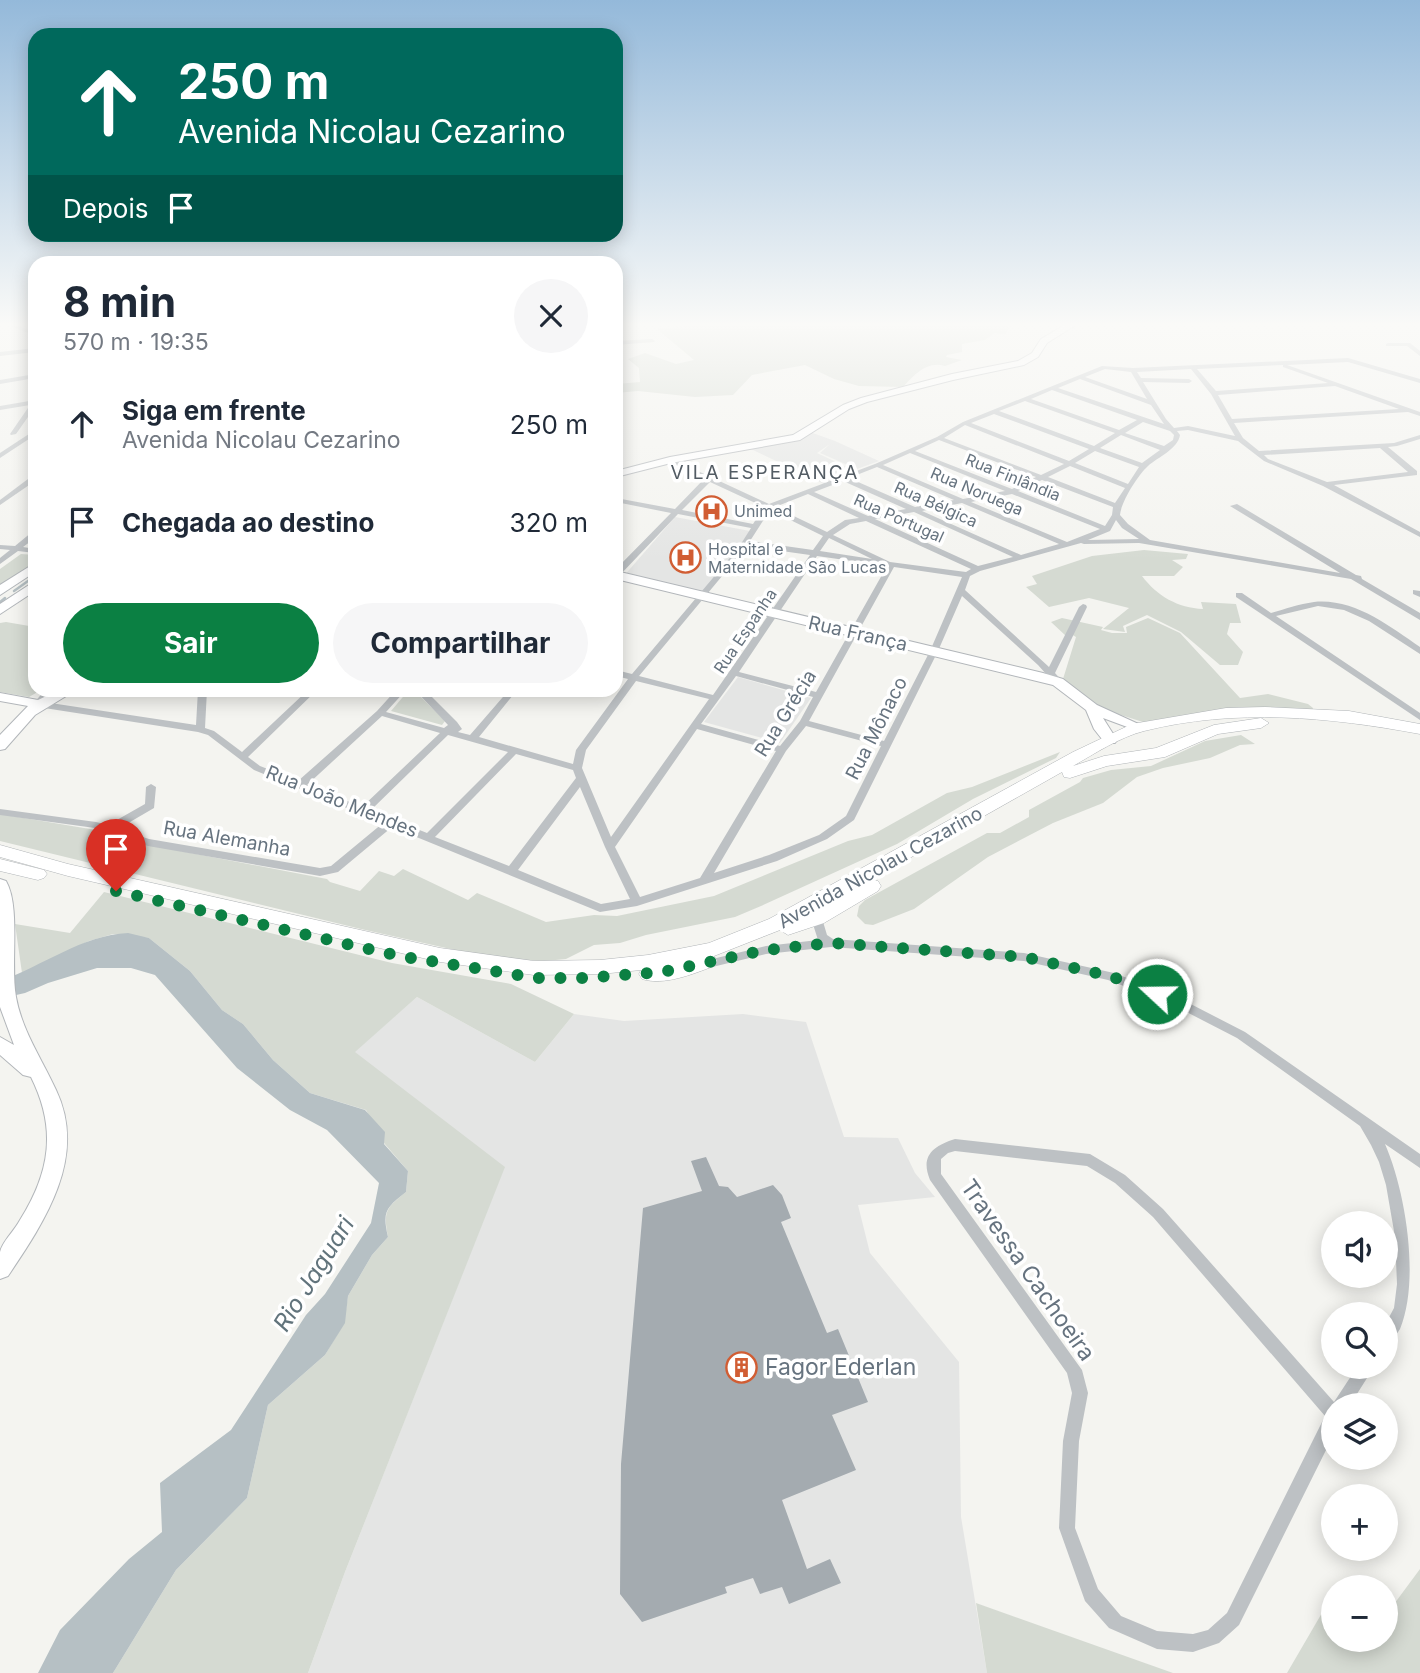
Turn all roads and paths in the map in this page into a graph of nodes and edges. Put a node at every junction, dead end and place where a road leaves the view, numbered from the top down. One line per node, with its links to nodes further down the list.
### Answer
1 (23, 404): 9 (street)
2 (854, 404): 31 (street)
3 (1012, 404): 12 (street)
4 (1041, 404): 19 (street)
5 (1097, 404): 14 (street)
6 (1153, 404): 17 (street)
7 (1221, 404): 15 (street)
8 (1390, 404): 10 (street)
9 (0, 408)
10 (1407, 410): 13 (street); 15 (street)
11 (28, 412): 18 (street)
12 (995, 412): 16 (street); 26 (street)
13 (1420, 414)
14 (1141, 420): 17 (street); 19 (street)
15 (1231, 421): 23 (street)
16 (965, 423): 22 (street); 32 (street)
17 (1173, 430): 23 (street); 27 (street)
18 (13, 434): 20 (street); 24 (street)
19 (1119, 434): 26 (street); 27 (street)
20 (0, 436)
21 (1420, 436): 25 (street)
22 (939, 439): 28 (street); 38 (street)
23 (1240, 439): 29 (street)
24 (26, 440): 30 (street)
25 (1382, 446): 29 (street); 40 (street)
26 (1093, 449): 32 (street); 34 (street)
27 (1165, 449): 34 (street)
28 (910, 451): 33 (street); 43 (street, Rua Finlândia)
29 (1259, 453): 40 (street)
30 (0, 456)
31 (670, 460): 35 (street); 36 (street)
32 (1069, 464): 38 (street); 41 (street)
33 (877, 466): 37 (street); 44 (street, Rua Noruega)
34 (1143, 466): 41 (street)
35 (623, 472)
36 (709, 478): 47 (street); 50 (street)
37 (843, 478): 42 (street); 49 (street, Rua Bélgica)
38 (1041, 479): 43 (street); 51 (street)
39 (28, 483): 46 (street)
40 (1326, 484): 56 (street)
41 (1129, 487): 51 (street)
42 (809, 492): 47 (street); 52 (street, Rua Portugal)
43 (1011, 492): 44 (street); 54 (street, Rua Finlândia)
44 (965, 500): 49 (street); 61 (street, Rua Noruega)
45 (623, 501): 50 (street)
46 (0, 503)
47 (768, 506): 53 (street); 55 (street)
48 (1234, 506): 74 (street)
49 (916, 510): 52 (street); 66 (street, Rua Bélgica)
50 (677, 511): 53 (street); 69 (street)
51 (1116, 511): 54 (street); 60 (street)
52 (866, 519): 55 (street); 70 (street, Rua Portugal)
53 (757, 527): 59 (street)
54 (1107, 529): 58 (street)
55 (827, 535): 65 (street, Rua Espanha); 68 (street)
56 (1420, 536)
57 (28, 540): 63 (street)
58 (1076, 542): 60 (street); 61 (street)
59 (745, 543): 65 (street); 79 (street)
60 (1152, 543): 74 (street)
61 (1065, 544): 66 (street)
62 (0, 547): 63 (street)
63 (17, 549): 64 (street); 67 (street)
64 (28, 550)
65 (816, 554): 68 (street); 82 (street, Rua Espanha)
66 (1018, 556): 70 (street)
67 (0, 562)
68 (891, 565): 72 (street); 85 (street, Rua Grécia)
69 (623, 568)
70 (977, 569): 72 (street)
71 (28, 572): 76 (street)
72 (967, 575): 77 (street, Rua Mônaco)
73 (623, 577): 79 (street, Rua França)
74 (1358, 578): 84 (street)
75 (28, 590): 81 (street)
76 (0, 591)
77 (962, 592): 86 (street, Rua Mônaco); 91 (street)
78 (1240, 594): 83 (street)
79 (700, 596): 82 (street, Rua França); 90 (street)
80 (1083, 607): 91 (street)
81 (0, 610)
82 (773, 613): 85 (street, Rua França); 88 (street, Rua Espanha)
83 (1271, 615): 87 (street); 107 (street)
84 (1420, 617)
85 (854, 633): 86 (street, Rua França); 93 (street, Rua Grécia)
86 (934, 651): 91 (street, Rua França); 119 (street, Rua Mônaco)
87 (1420, 651)
88 (734, 673): 93 (street); 103 (street, Rua Espanha)
89 (623, 675): 90 (street)
90 (634, 677): 92 (street); 103 (street)
91 (1054, 677): 105 (street, Rua França)
92 (623, 692)
93 (818, 695): 109 (street, Rua Grécia)
94 (0, 697): 104 (street, Rua João Mendes)
95 (44, 697): 104 (street)
96 (54, 697): 104 (street)
97 (202, 697): 114 (street)
98 (306, 697): 124 (street)
99 (395, 697): 106 (street)
100 (426, 697): 113 (street)
101 (507, 697): 117 (street)
102 (619, 697): 126 (street)
103 (715, 698): 111 (street, Rua Espanha)
104 (38, 704): 114 (street, Rua João Mendes); 120 (street)
105 (1092, 708): 112 (street, Rua França); 118 (street, Rua França)
106 (380, 713): 113 (street); 127 (street)
107 (1420, 717)
108 (1373, 719): 110 (street); 112 (main road, Avenida Nicolau Cezarino); 115 (main road, Avenida Nicolau Cezarino)
109 (804, 722): 119 (street); 121 (street, Rua Grécia)
110 (1420, 724)
111 (695, 725): 121 (street); 134 (street, Rua Espanha)
112 (1138, 727): 118 (main road, Avenida Nicolau Cezarino); 123 (main road)
113 (450, 728): 117 (street); 129 (street)
114 (200, 729): 124 (street, Rua João Mendes)
115 (1420, 729)
116 (1420, 737): 123 (main road, Avenida Nicolau Cezarino)
117 (473, 738): 122 (street)
118 (1110, 740): 125 (main road); 135 (main road, Avenida Nicolau Cezarino)
119 (887, 745): 138 (street, Rua Mônaco)
120 (0, 746)
121 (782, 750): 138 (street, Rua Grécia)
122 (514, 751): 126 (street); 133 (street)
123 (1158, 753): 125 (main road, Avenida Nicolau Cezarino)
124 (242, 757): 127 (street, Rua João Mendes)
125 (1133, 757): 142 (main road, Avenida Nicolau Cezarino)
126 (580, 773): 134 (street); 137 (street)
127 (300, 785): 129 (street, Rua João Mendes)
128 (151, 787): 132 (street)
129 (365, 810): 131 (street, Rua João Mendes)
130 (0, 812): 132 (street, Rua Alemanha)
131 (392, 821): 132 (street, Rua Alemanha); 133 (street, Rua João Mendes)
132 (110, 829)
133 (430, 836): 137 (street, Rua João Mendes)
134 (610, 847): 140 (street)
135 (0, 851)
136 (0, 865): 144 (main road, Avenida Nicolau Cezarino)
137 (511, 870): 141 (street, Rua João Mendes)
138 (705, 879): 140 (street, Rua Mônaco)
139 (0, 885): 145 (street)
140 (637, 902): 141 (street, Rua Mônaco)
141 (600, 908)
142 (817, 918): 143 (street); 144 (main road, Avenida Nicolau Cezarino)
143 (831, 943): 144 (street); 146 (street)
144 (685, 969)
145 (6, 1033): 148 (street)
146 (1355, 1113): 147 (street); 149 (street)
147 (1420, 1162)
148 (0, 1269)
149 (1398, 1316)
150 (1334, 1415): 150 (street, Travessa Cachoeira)

